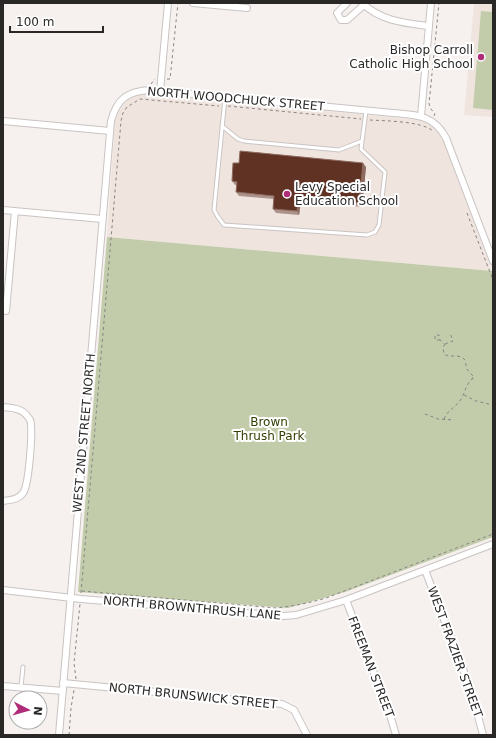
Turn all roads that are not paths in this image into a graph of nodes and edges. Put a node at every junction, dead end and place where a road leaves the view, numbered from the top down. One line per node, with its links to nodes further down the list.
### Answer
1 (168, 3): 8 (street)
2 (193, 3): 6 (street)
3 (347, 3): 5 (street)
4 (431, 3): 7 (street)
5 (363, 4): 7 (street)
6 (247, 8)
7 (428, 26): 11 (street)
8 (160, 91): 9 (street, NORTH WOODCHUCK STREET); 14 (street, NORTH WOODCHUCK STREET)
9 (225, 96): 10 (street, NORTH WOODCHUCK STREET); 13 (lane)
10 (366, 110): 11 (street, NORTH WOODCHUCK STREET); 15 (lane)
11 (421, 116): 19 (street, NORTH WOODCHUCK STREET)
12 (3, 121): 14 (street)
13 (222, 126): 15 (lane); 15 (lane)
14 (110, 131): 18 (street, WEST 2ND STREET NORTH)
15 (362, 141)
16 (3, 210): 17 (street)
17 (15, 211): 18 (street); 20 (street)
18 (102, 219): 26 (street, WEST 2ND STREET NORTH)
19 (493, 261)
20 (6, 310)
21 (3, 407): 22 (street)
22 (3, 501)
23 (493, 544): 24 (street, NORTH BROWNTHRUSH LANE)
24 (425, 570): 27 (street, NORTH BROWNTHRUSH LANE); 36 (street, WEST FRAZIER STREET)
25 (3, 590): 26 (street, NORTH BROWNTHRUSH LANE)
26 (70, 598): 27 (street, NORTH BROWNTHRUSH LANE); 29 (street, WEST 2ND STREET NORTH)
27 (346, 600): 35 (street, FREEMAN STREET)
28 (23, 667): 31 (lane)
29 (63, 683): 32 (street, WEST 2ND STREET NORTH); 34 (street, NORTH BRUNSWICK STREET)
30 (3, 686): 31 (street)
31 (21, 687): 32 (street)
32 (62, 691): 33 (street, WEST 2ND STREET NORTH)
33 (59, 735)
34 (307, 735)
35 (396, 735)
36 (483, 735)

